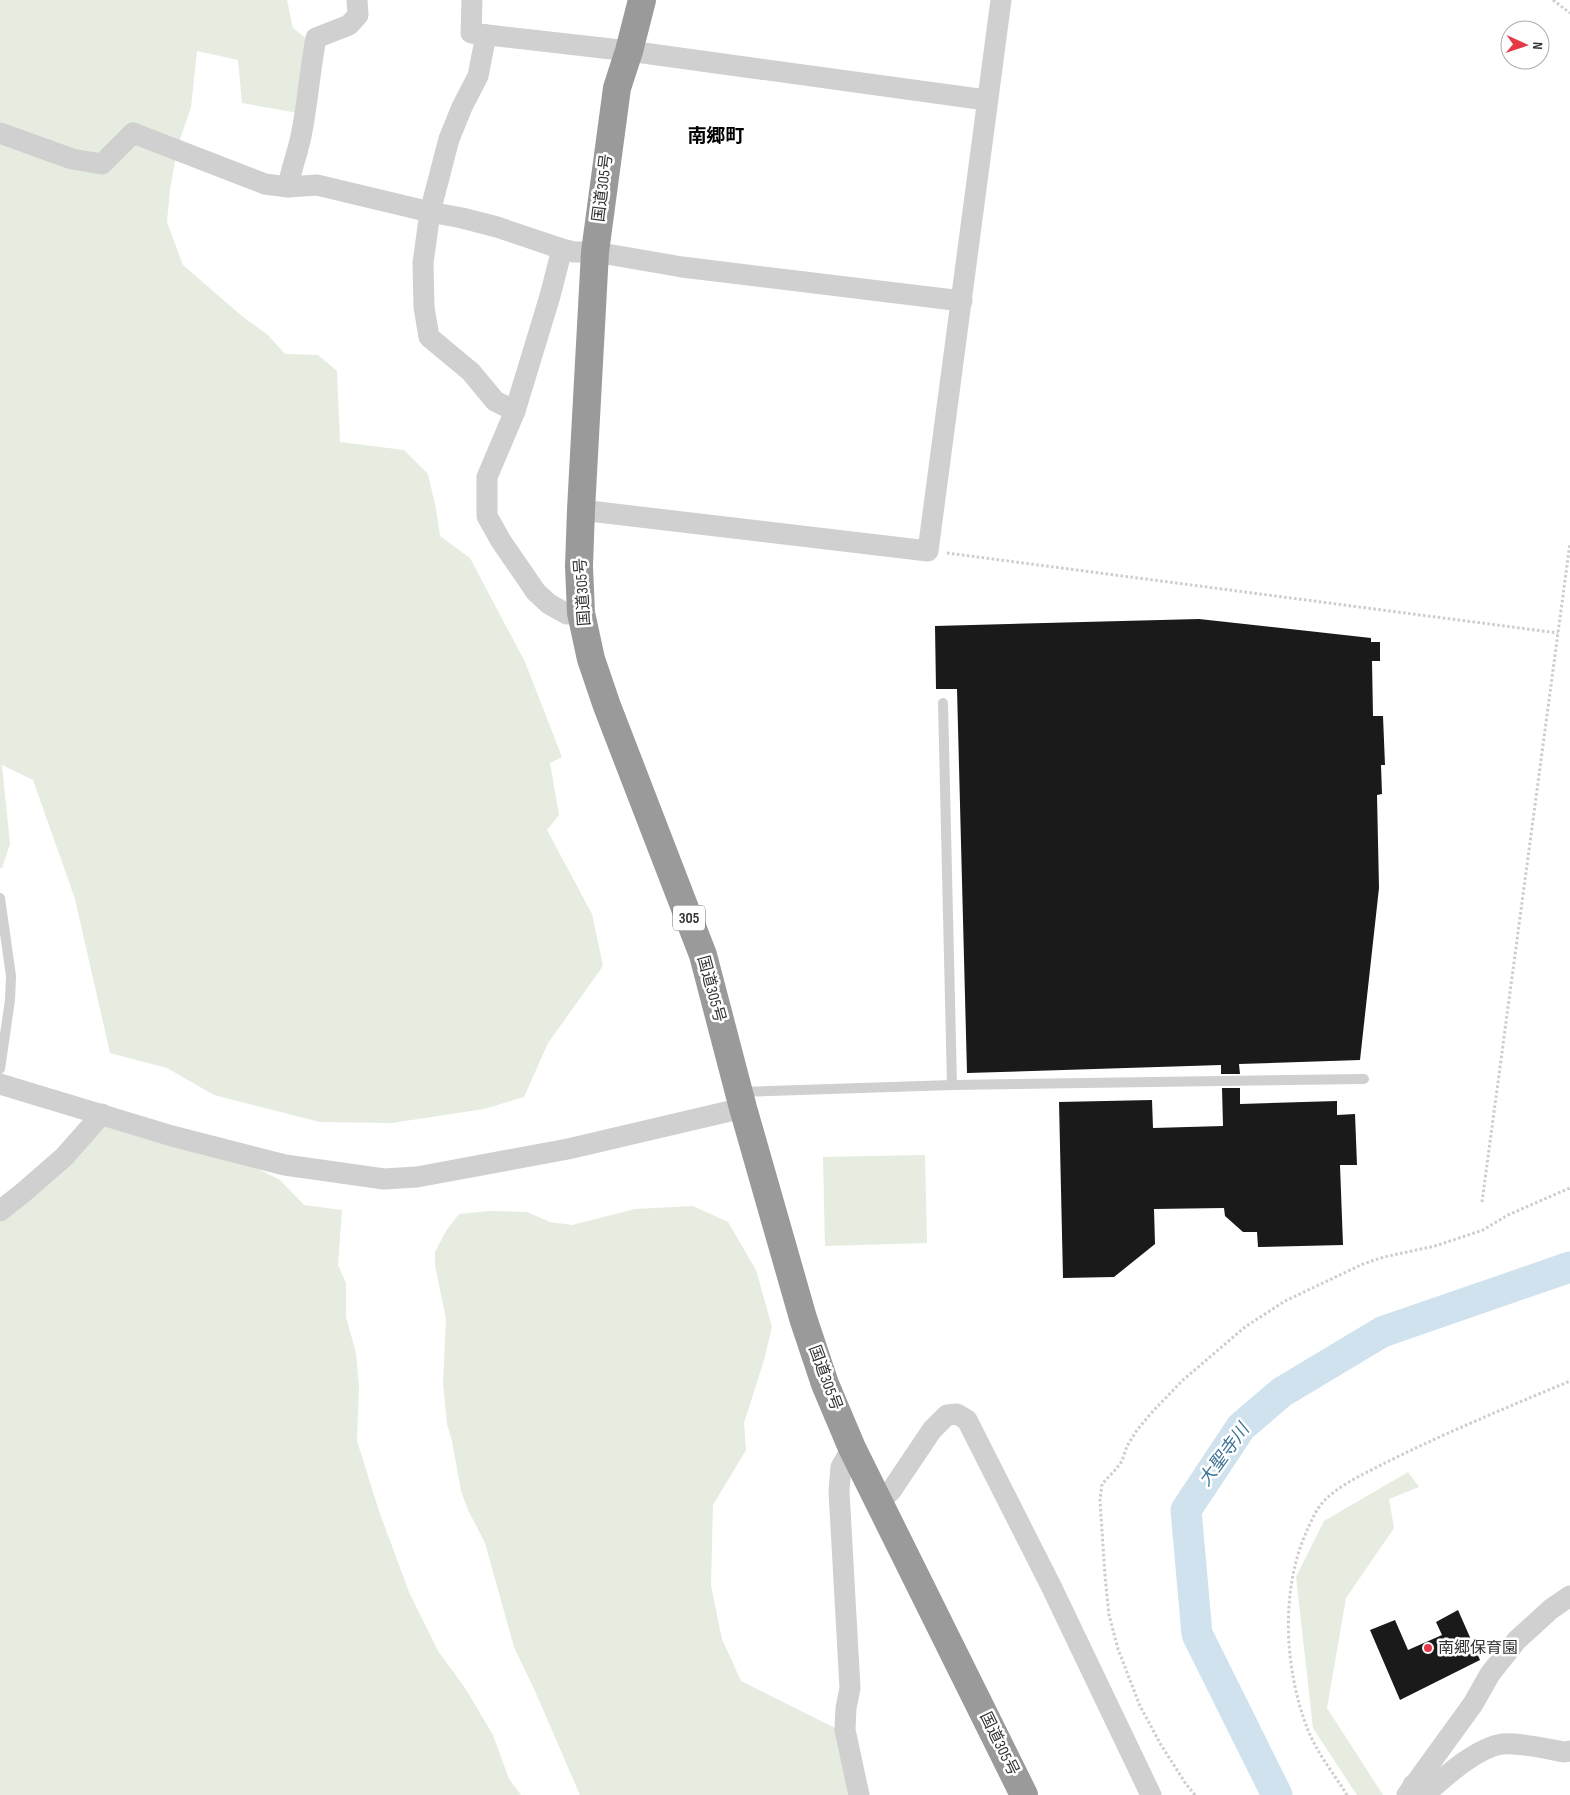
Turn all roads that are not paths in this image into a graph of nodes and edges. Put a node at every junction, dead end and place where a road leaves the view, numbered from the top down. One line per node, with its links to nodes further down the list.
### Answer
1 (357, 0): 9 (street)
2 (472, 0): 5 (street)
3 (642, 0): 6 (highway, 国道305号 / 305)
4 (1001, 0): 7 (street)
5 (486, 35): 6 (street); 10 (street)
6 (629, 51): 7 (street); 12 (highway, 国道305号 / 305)
7 (986, 100): 13 (street)
8 (0, 133): 9 (street)
9 (288, 187): 10 (street)
10 (430, 212): 11 (street); 14 (street)
11 (562, 249): 12 (street); 14 (street)
12 (595, 252): 13 (street); 15 (highway, 国道305号 / 305)
13 (962, 301): 15 (street)
14 (514, 410): 16 (street)
15 (581, 510): 16 (highway, 国道305号 / 305)
16 (581, 613): 23 (highway, 国道305号 / 305)
17 (943, 702): 22 (lane)
18 (0, 898): 19 (lane)
19 (0, 1069)
20 (1364, 1079): 22 (lane)
21 (0, 1084): 24 (street)
22 (952, 1085): 23 (lane)
23 (741, 1100): 24 (street); 26 (highway, 国道305号 / 305)
24 (102, 1114): 25 (street)
25 (0, 1211)
26 (852, 1448): 27 (highway, 国道305号 / 305); 31 (street)
27 (879, 1502): 32 (highway, 国道305号 / 305); 33 (street)
28 (1570, 1596): 30 (street)
29 (1570, 1751): 30 (street)
30 (1420, 1791)
31 (859, 1795)
32 (1024, 1795)
33 (1151, 1795)

